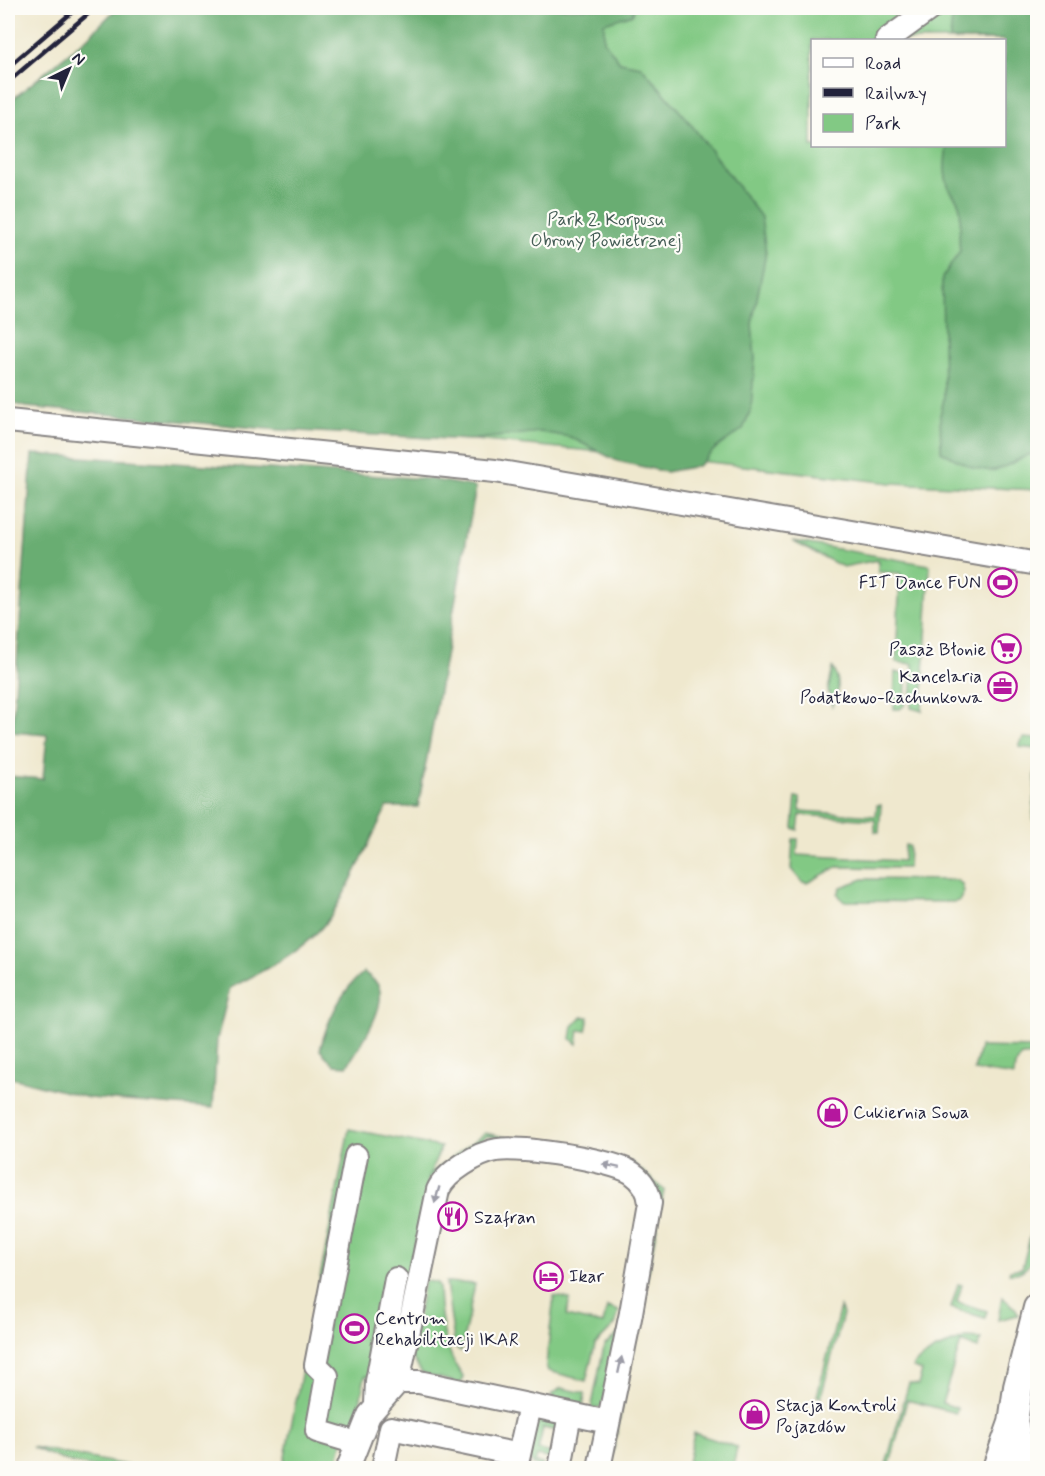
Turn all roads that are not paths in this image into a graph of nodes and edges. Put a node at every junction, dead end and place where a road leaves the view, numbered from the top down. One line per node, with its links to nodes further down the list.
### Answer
1 (931, 8): 2 (street)
2 (888, 39)
3 (8, 421): 4 (street)
4 (1038, 564)
5 (356, 1156): 13 (street)
6 (396, 1279): 9 (street)
7 (1038, 1308): 15 (street)
8 (398, 1382): 9 (street); 10 (street); 12 (street, one-way to 8)
9 (376, 1404): 13 (street)
10 (530, 1406): 11 (street); 14 (street)
11 (570, 1414): 12 (street); 18 (street)
12 (608, 1422): 19 (street)
13 (357, 1443): 16 (street)
14 (518, 1462): 17 (street)
15 (1016, 1467)
16 (348, 1468)
17 (383, 1468)
18 (560, 1468)
19 (599, 1468)

